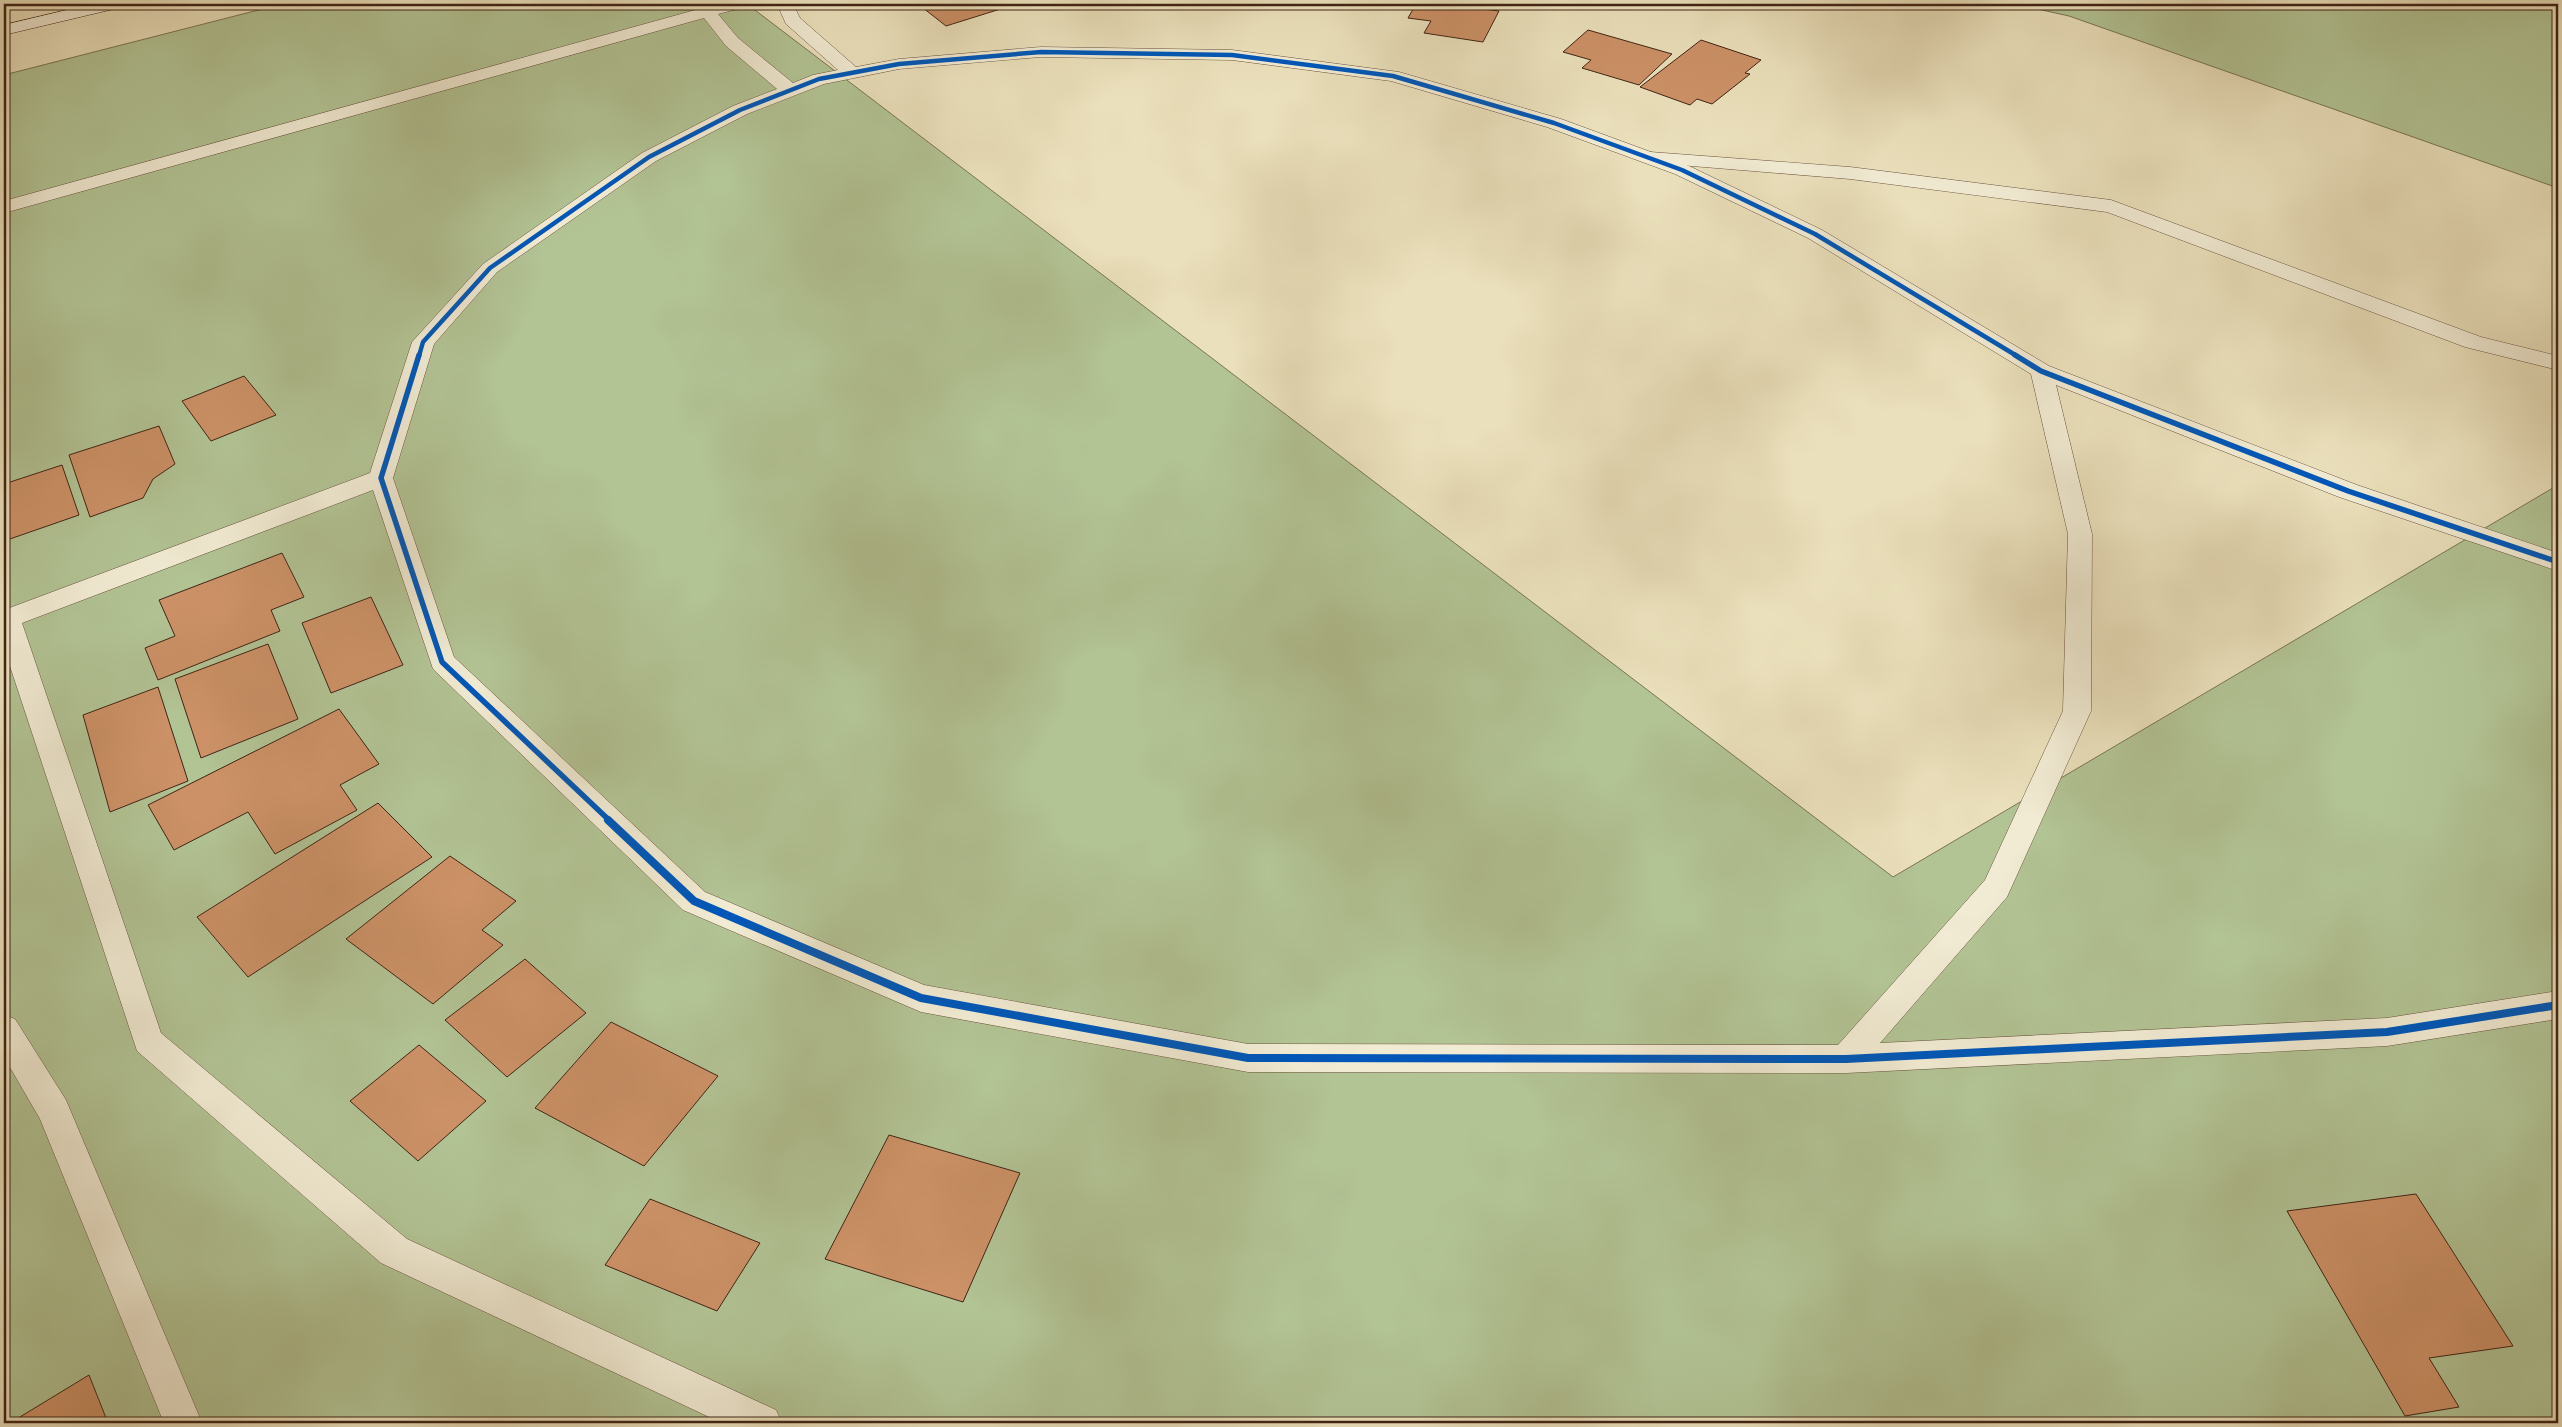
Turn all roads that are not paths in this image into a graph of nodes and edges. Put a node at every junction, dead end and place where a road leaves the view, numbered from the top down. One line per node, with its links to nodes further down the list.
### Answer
1 (112, 4): 5 (street)
2 (735, 4): 4 (street)
3 (785, 4): 6 (street)
4 (708, 7): 7 (street); 9 (street)
5 (4, 30)
6 (852, 73): 7 (street); 8 (street)
7 (790, 90): 12 (street)
8 (1650, 158): 10 (street); 11 (street)
9 (4, 207)
10 (2558, 363)
11 (2041, 371): 13 (street); 17 (street)
12 (381, 478): 14 (street); 17 (street)
13 (2558, 562)
14 (6, 619): 19 (street)
15 (2558, 1005): 17 (street)
16 (4, 1029): 18 (street)
17 (1846, 1059)
18 (184, 1423)
19 (763, 1423)

